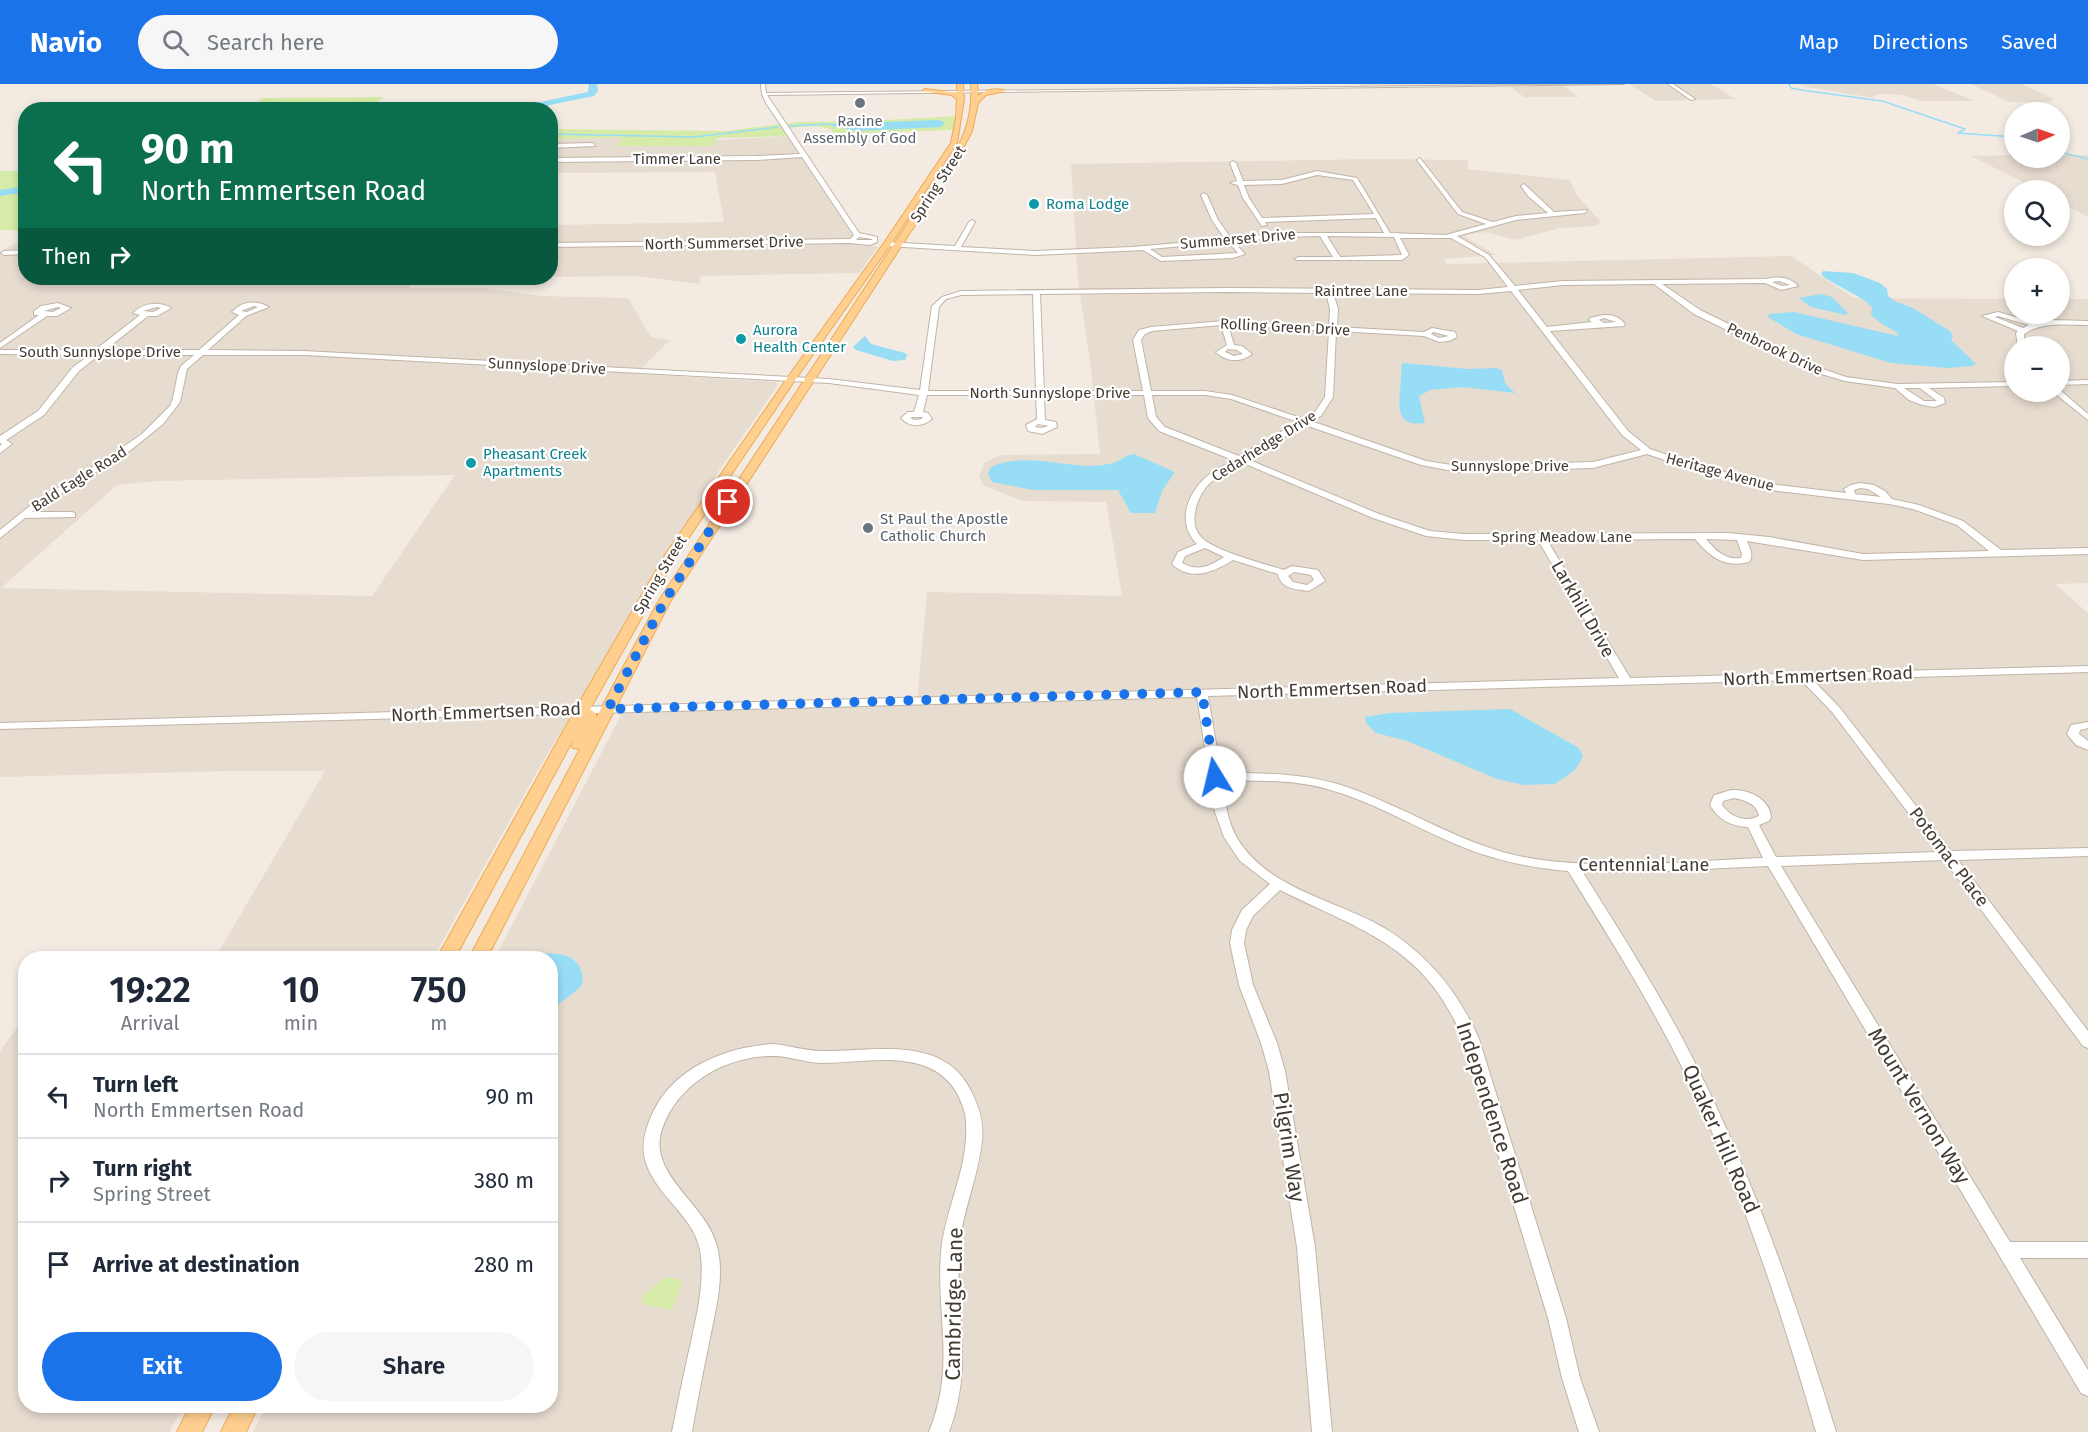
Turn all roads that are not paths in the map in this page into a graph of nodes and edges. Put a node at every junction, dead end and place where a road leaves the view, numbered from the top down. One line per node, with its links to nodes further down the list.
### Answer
1 (764, 84): 11 (street)
2 (1622, 84): 5 (street)
3 (1670, 84): 12 (street)
4 (974, 86): 6 (main road); 7 (main road); 13 (main road, Spring Street)
5 (1356, 86): 7 (street)
6 (961, 88): 8 (main road); 8 (main road); 14 (main road); 40 (main road, Spring Street)
7 (1004, 91): 13 (main road)
8 (925, 92): 11 (street)
9 (0, 94): 10 (street)
10 (9, 94)
11 (764, 94): 17 (street)
12 (1693, 99)
13 (976, 102): 14 (main road, Spring Street)
14 (973, 121): 21 (main road, Spring Street)
15 (594, 145): 16 (street)
16 (558, 146)
17 (803, 155): 18 (street, Timmer Lane); 34 (street)
18 (558, 160)
19 (1420, 160): 32 (street)
20 (1233, 163): 24 (street)
21 (951, 165)
22 (940, 182): 40 (main road, Spring Street)
23 (1233, 183): 24 (street)
24 (1240, 183): 29 (street); 30 (street)
25 (1524, 186): 28 (street)
26 (1204, 195): 38 (street)
27 (1586, 211): 28 (street, Summerset Drive)
28 (1551, 213): 32 (street, Summerset Drive)
29 (1378, 216): 30 (street); 36 (street)
30 (1260, 220): 35 (street)
31 (972, 222): 42 (street)
32 (1493, 224): 37 (street, Summerset Drive)
33 (1322, 234): 35 (street, Summerset Drive); 36 (street, Summerset Drive); 47 (street)
34 (857, 235): 39 (street); 39 (street, North Summerset Drive)
35 (1271, 235): 38 (street, Summerset Drive)
36 (1392, 235): 37 (street, Summerset Drive); 47 (street)
37 (1453, 236): 50 (street, Heritage Avenue)
38 (1227, 239): 43 (street, Summerset Drive); 43 (street)
39 (849, 241): 41 (street, North Summerset Drive)
40 (893, 244): 42 (street, Summerset Drive); 71 (main road, Spring Street); 72 (main road, Spring Street)
41 (558, 245)
42 (958, 247): 43 (street, Summerset Drive)
43 (1144, 248)
44 (18, 252): 45 (street)
45 (4, 253)
46 (1298, 259): 47 (street)
47 (1338, 259)
48 (1768, 281): 49 (street, Raintree Lane)
49 (1655, 282): 50 (street, Raintree Lane); 76 (street, Penbrook Drive)
50 (1512, 289): 52 (street, Raintree Lane); 60 (street, Heritage Avenue)
51 (1036, 292): 52 (street, Raintree Lane); 78 (street, Raintree Lane); 80 (street)
52 (1329, 292): 61 (street, Cedarhedge Drive)
53 (244, 314): 70 (street, Bald Eagle Road)
54 (44, 315): 66 (street)
55 (145, 315): 69 (street)
56 (1224, 322): 61 (street, Rolling Green Drive); 63 (street, Rolling Green Drive); 67 (street)
57 (2088, 323): 59 (street)
58 (1599, 324): 60 (street)
59 (2037, 325): 62 (street); 62 (street)
60 (1546, 329): 90 (street, Heritage Avenue)
61 (1333, 330): 64 (street, Rolling Green Drive); 85 (street, Cedarhedge Drive)
62 (2023, 330): 65 (street)
63 (1144, 331): 79 (street, Spring Meadow Lane)
64 (1426, 334)
65 (2020, 336)
66 (0, 346)
67 (1231, 347)
68 (0, 352): 69 (street, South Sunnyslope Drive)
69 (97, 352): 70 (street, South Sunnyslope Drive); 88 (street)
70 (201, 352): 71 (street, Sunnyslope Drive); 94 (street, Bald Eagle Road)
71 (791, 379): 72 (street, North Sunnyslope Drive); 86 (main road, Spring Street)
72 (810, 380): 78 (street, North Sunnyslope Drive); 87 (main road, Spring Street)
73 (2088, 382): 74 (street)
74 (2070, 383)
75 (2004, 384): 77 (street, Penbrook Drive)
76 (1897, 386): 77 (street, Penbrook Drive); 77 (street)
77 (1923, 387)
78 (925, 393): 80 (street, North Sunnyslope Drive); 82 (street)
79 (1146, 393): 80 (street, North Sunnyslope Drive); 85 (street, North Sunnyslope Drive); 91 (street, Spring Meadow Lane)
80 (1040, 394): 84 (street)
81 (2069, 402): 83 (street)
82 (918, 414)
83 (2088, 418)
84 (1041, 421)
85 (1306, 421): 90 (street, Sunnyslope Drive); 91 (street, Cedarhedge Drive)
86 (758, 428): 87 (main road); 92 (main road, Spring Street)
87 (777, 430): 93 (main road, Spring Street)
88 (1, 440): 89 (street)
89 (0, 450)
90 (1647, 451): 102 (street, Heritage Avenue)
91 (1240, 459): 98 (street, Spring Meadow Lane); 100 (street, Cedarhedge Drive)
92 (705, 505): 93 (main road); 105 (main road, Spring Street)
93 (725, 507): 106 (main road, Spring Street)
94 (22, 515): 95 (street); 96 (street, Bald Eagle Road)
95 (72, 515)
96 (0, 535)
97 (1698, 536): 98 (street, Spring Meadow Lane); 99 (street, Spring Meadow Lane); 99 (street)
98 (1541, 537): 109 (street, Larkhill Drive)
99 (1741, 537): 102 (street, Spring Meadow Lane)
100 (1205, 544): 103 (street); 103 (street)
101 (2088, 551): 102 (street, Spring Meadow Lane)
102 (1999, 554)
103 (1232, 556): 104 (street)
104 (1284, 573)
105 (623, 638): 106 (main road); 111 (main road); 112 (main road, Spring Street)
106 (644, 638): 111 (main road, Spring Street)
107 (2088, 669): 108 (street, North Emmertsen Road)
108 (1804, 676): 109 (street, North Emmertsen Road); 121 (street, Potomac Place)
109 (1626, 681): 110 (street, North Emmertsen Road)
110 (1202, 692): 111 (street, North Emmertsen Road); 116 (street, Independence Road)
111 (608, 709): 112 (street, North Emmertsen Road); 118 (main road, Spring Street)
112 (582, 710): 114 (street, North Emmertsen Road); 117 (main road, Spring Street); 118 (main road)
113 (2088, 725): 115 (street)
114 (0, 726)
115 (2088, 746)
116 (1215, 777): 123 (street, Centennial Lane); 124 (street, Independence Road)
117 (534, 798): 118 (main road); 125 (main road, Spring Street)
118 (562, 798): 126 (main road, Spring Street)
119 (1752, 823): 122 (street, Mount Vernon Way)
120 (2088, 852): 121 (street, Centennial Lane)
121 (1948, 856): 122 (street, Centennial Lane); 127 (street, Potomac Place)
122 (1772, 862): 123 (street, Centennial Lane); 128 (street, Mount Vernon Way)
123 (1572, 866): 139 (street, Quaker Hill Road)
124 (1279, 884): 137 (street, Pilgrim Way); 138 (street, Independence Road)
125 (450, 951)
126 (482, 951)
127 (2088, 1042)
128 (2006, 1250): 129 (street); 130 (street, Mount Vernon Way)
129 (2088, 1250)
130 (2088, 1387)
131 (200, 1413): 133 (main road)
132 (242, 1413): 134 (main road)
133 (189, 1432)
134 (232, 1432)
135 (682, 1432): 136 (street, Cambridge Lane)
136 (939, 1432)
137 (1322, 1432)
138 (1589, 1432)
139 (1826, 1432)

